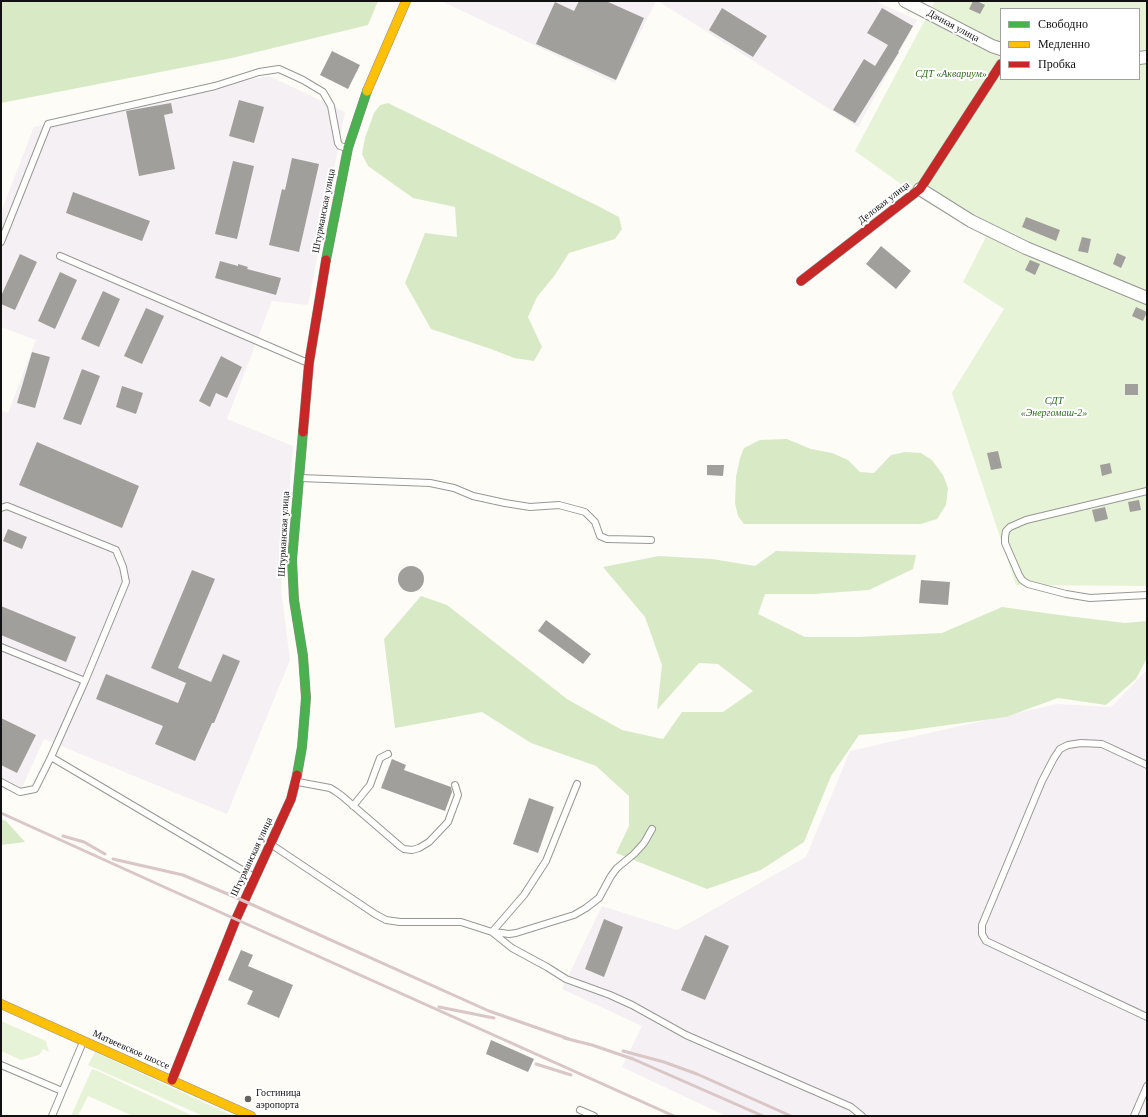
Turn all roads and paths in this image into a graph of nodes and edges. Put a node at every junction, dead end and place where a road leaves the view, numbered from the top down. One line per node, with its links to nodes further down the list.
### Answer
1 (406, 1): 5 (street, Штурманская улица)
2 (905, 1): 3 (street, Дачная улица)
3 (1000, 49)
4 (1000, 66): 6 (street, Деловая улица)
5 (348, 148): 7 (lane); 11 (street, Штурманская улица)
6 (920, 189): 9 (street, Деловая улица); 10 (street)
7 (1, 242)
8 (60, 256): 11 (lane)
9 (800, 281)
10 (1147, 298)
11 (309, 363): 12 (street, Штурманская улица)
12 (298, 478): 15 (lane); 23 (street, Штурманская улица)
13 (1147, 491): 16 (lane)
14 (1, 508): 18 (lane)
15 (651, 540)
16 (1147, 595)
17 (1, 647): 18 (lane)
18 (85, 681): 20 (lane)
19 (388, 754): 26 (lane)
20 (51, 757): 22 (lane); 29 (lane)
21 (1147, 765): 32 (lane)
22 (1, 782)
23 (296, 782): 26 (lane); 28 (street, Штурманская улица)
24 (577, 784): 30 (lane)
25 (455, 785): 26 (lane)
26 (353, 806)
27 (652, 829): 30 (lane)
28 (270, 844): 29 (street, Штурманская улица); 30 (lane)
29 (255, 878): 35 (street, Штурманская улица)
30 (492, 932): 42 (lane)
31 (1, 1004): 33 (street, Матвеевское шоссе)
32 (1147, 1017)
33 (83, 1041): 35 (street, Матвеевское шоссе); 37 (lane)
34 (1, 1065): 37 (lane)
35 (172, 1080): 40 (street, Матвеевское шоссе)
36 (1147, 1086): 43 (lane)
37 (62, 1091): 39 (lane)
38 (580, 1110): 41 (lane)
39 (52, 1116)
40 (251, 1116)
41 (594, 1116)
42 (862, 1116)
43 (1134, 1116)

